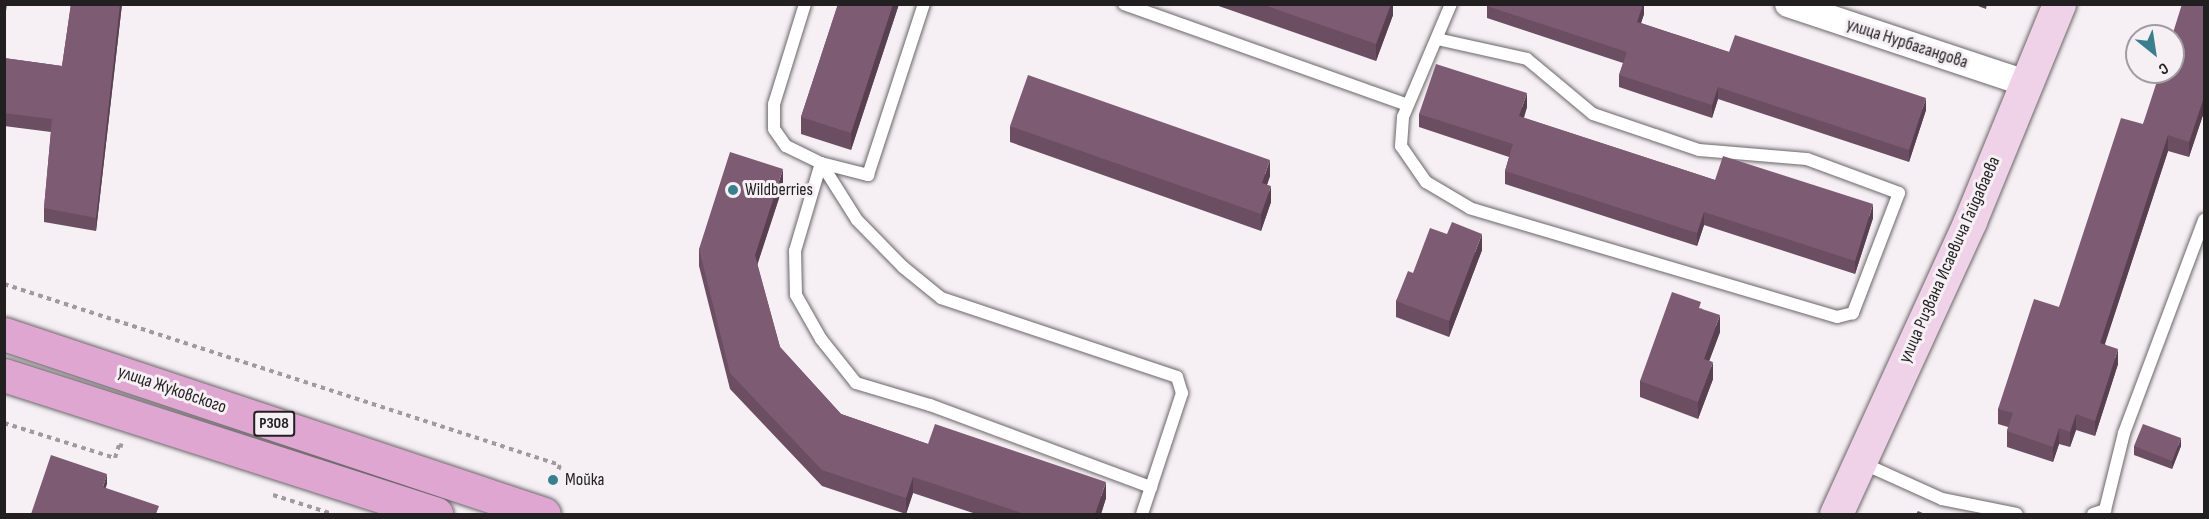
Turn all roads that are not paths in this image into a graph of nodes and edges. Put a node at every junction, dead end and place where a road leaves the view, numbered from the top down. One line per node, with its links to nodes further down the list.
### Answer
1 (805, 4): 10 (lane)
2 (924, 4): 10 (lane)
3 (1124, 4): 9 (lane)
4 (1451, 4): 7 (lane)
5 (2059, 4): 8 (street, улица Ризвана Исаевича Гайдабаева)
6 (1802, 7): 8 (street, улица Нурбагандова)
7 (1437, 39): 9 (lane); 9 (lane)
8 (2026, 83): 14 (street, улица Ризвана Исаевича Гайдабаева)
9 (1408, 105)
10 (821, 163): 15 (lane); 15 (lane)
11 (2205, 220): 21 (lane)
12 (4, 334): 17 (main road, улица Жуковского / P308)
13 (4, 375): 16 (main road, P308)
14 (1859, 461): 19 (street, улица Ризвана Исаевича Гайдабаева); 20 (lane)
15 (1151, 487): 18 (lane)
16 (436, 514)
17 (543, 514)
18 (1142, 514)
19 (1836, 514)
20 (2017, 514)
21 (2093, 514)

